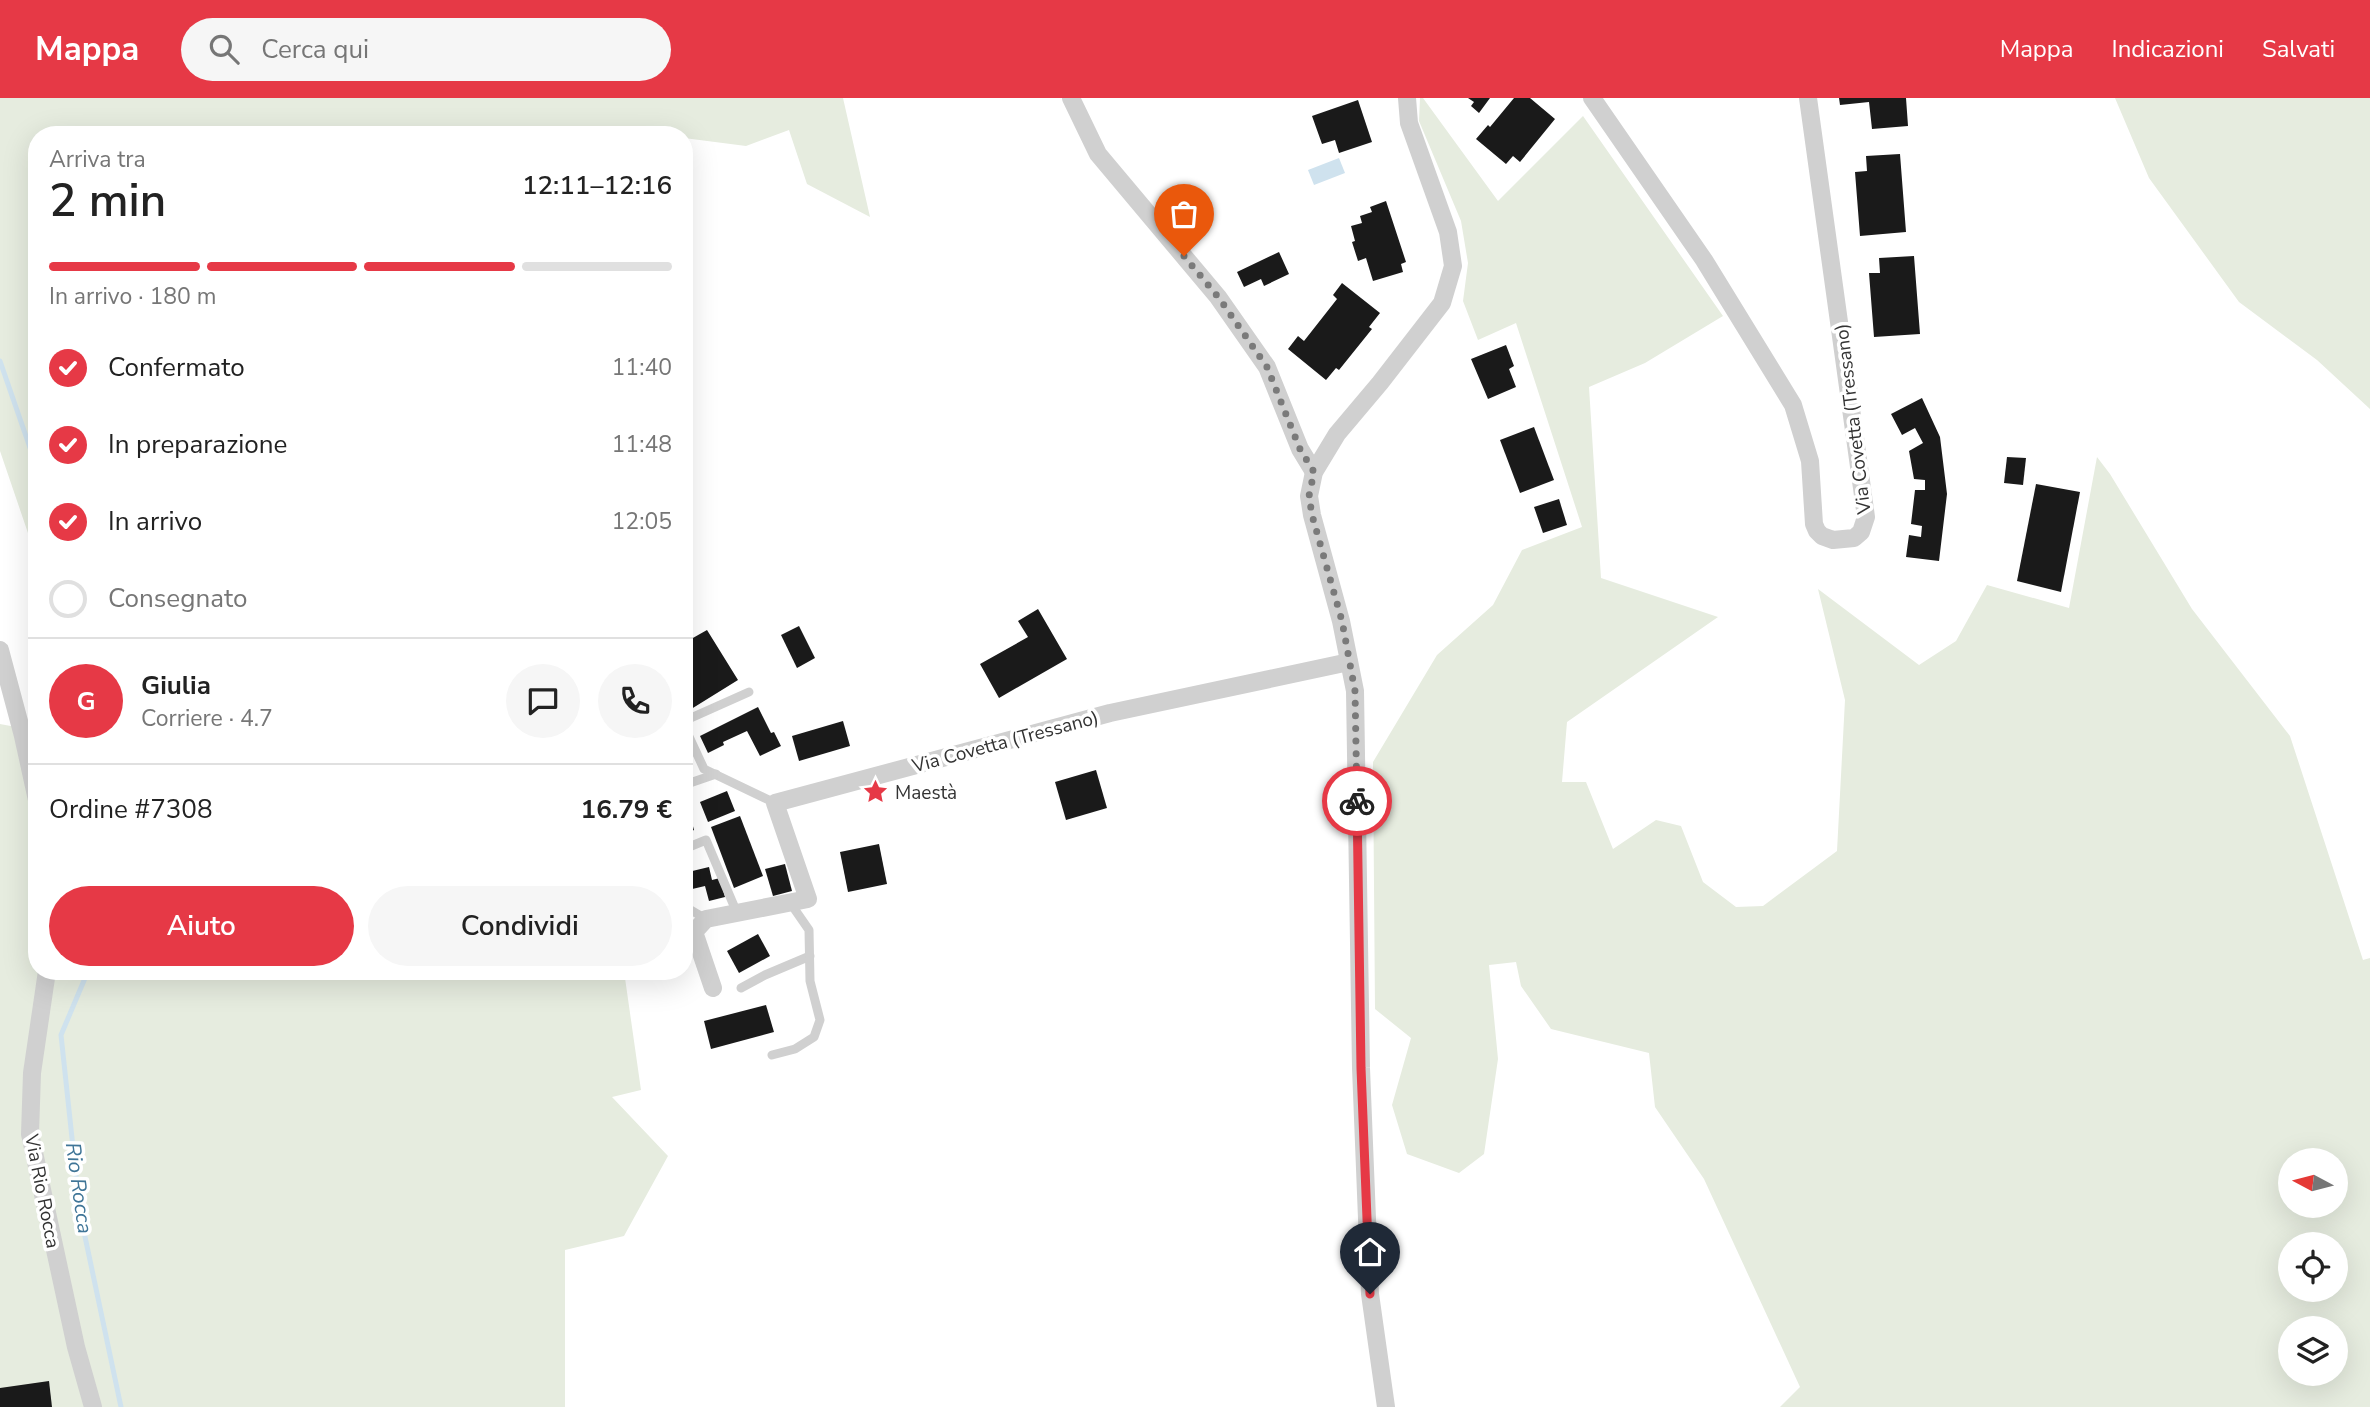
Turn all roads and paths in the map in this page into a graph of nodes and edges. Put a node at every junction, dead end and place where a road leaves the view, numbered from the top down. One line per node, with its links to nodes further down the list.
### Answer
1 (1071, 98): 5 (street)
2 (1407, 98): 5 (street)
3 (1592, 98): 4 (street, Via Covetta (Tressano))
4 (1808, 98)
5 (1314, 472): 7 (street)
6 (0, 650): 11 (street)
7 (1349, 662): 14 (street, Via Covetta (Tressano)); 26 (street)
8 (749, 692): 9 (lane)
9 (693, 720)
10 (693, 744): 12 (lane)
11 (28, 759)
12 (716, 774): 13 (lane); 14 (lane)
13 (693, 782)
14 (775, 803): 16 (street)
15 (693, 845): 18 (lane)
16 (791, 904): 18 (street); 20 (lane)
17 (693, 911): 19 (lane)
18 (737, 913): 19 (street)
19 (706, 919): 22 (street)
20 (810, 956): 23 (lane); 24 (lane)
21 (46, 980): 25 (street, Via Rio Rocca)
22 (713, 988)
23 (741, 988)
24 (772, 1055)
25 (93, 1407)
26 (1386, 1407)

